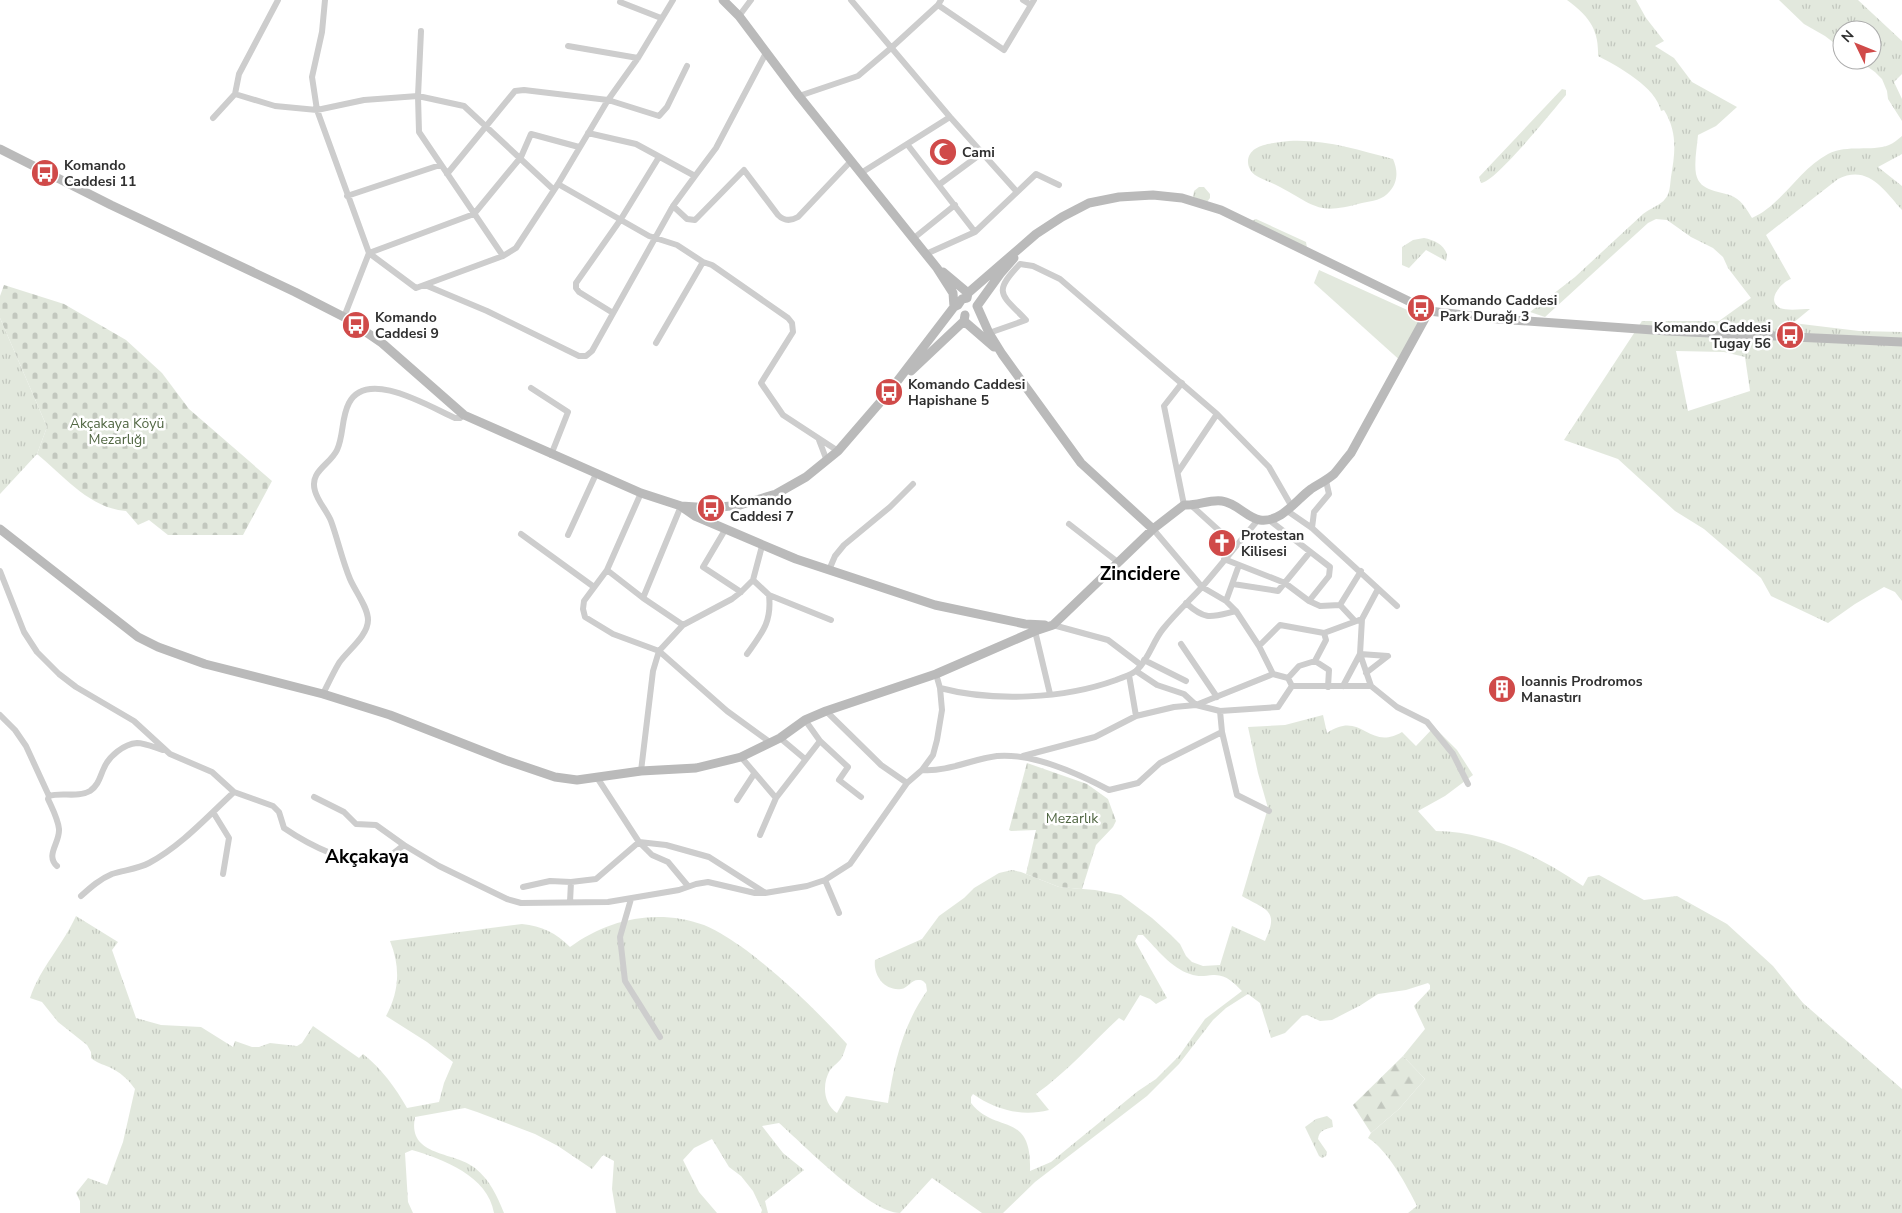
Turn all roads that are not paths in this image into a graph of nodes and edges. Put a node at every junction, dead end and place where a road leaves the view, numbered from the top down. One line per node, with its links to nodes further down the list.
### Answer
1 (278, 0): 19 (street)
2 (325, 0): 23 (street)
3 (673, 0): 12 (street)
4 (723, 0): 11 (street)
5 (751, 0): 11 (street)
6 (850, 0): 15 (street)
7 (1022, 0): 10 (street)
8 (620, 2): 12 (street)
9 (939, 2): 10 (street); 15 (street)
10 (1032, 3)
11 (739, 16): 16 (street)
12 (661, 18): 17 (street)
13 (421, 32): 20 (street)
14 (568, 46): 17 (street)
15 (891, 48): 21 (street); 24 (street)
16 (766, 52): 21 (street); 38 (street)
17 (638, 58): 22 (street)
18 (688, 66): 22 (street)
19 (235, 94): 23 (street); 25 (street)
20 (418, 96): 23 (street); 26 (street); 35 (street)
21 (800, 96): 34 (street)
22 (608, 100): 26 (street); 27 (street)
23 (316, 110): 43 (street)
24 (950, 117): 28 (street); 31 (street)
25 (212, 118)
26 (488, 126): 32 (street); 37 (street)
27 (588, 133): 29 (street); 33 (street)
28 (907, 144): 36 (street); 39 (street)
29 (579, 147): 32 (street); 41 (street)
30 (0, 149): 63 (street)
31 (982, 153): 39 (street); 42 (street)
32 (520, 157): 41 (street); 46 (street)
33 (659, 157): 38 (street); 47 (street)
34 (851, 161): 36 (street); 45 (street)
35 (440, 165): 37 (street); 43 (street)
36 (861, 173): 51 (street)
37 (447, 174): 46 (street)
38 (695, 176): 45 (street)
39 (940, 184): 44 (street)
40 (1059, 185): 42 (street)
41 (556, 187): 47 (street); 54 (street)
42 (1017, 192): 48 (street)
43 (347, 196): 52 (street)
44 (955, 205): 48 (street); 51 (street)
45 (673, 206): 50 (street)
46 (474, 214): 52 (street); 54 (street)
47 (621, 219): 50 (street); 62 (street)
48 (975, 232): 53 (street)
49 (1036, 234): 58 (street); 60 (street); 61 (street)
50 (654, 238): 55 (street); 62 (street)
51 (914, 238): 53 (street)
52 (369, 253): 57 (street); 63 (street)
53 (926, 254): 56 (street)
54 (503, 256): 57 (street)
55 (703, 262): 66 (street); 74 (street)
56 (937, 268): 58 (street); 59 (street)
57 (425, 285): 62 (street)
58 (968, 295): 59 (street); 60 (street)
59 (956, 306): 64 (street); 71 (street)
60 (975, 306): 64 (street); 65 (street)
61 (1429, 310): 67 (street); 80 (street)
62 (613, 314)
63 (344, 317): 73 (street)
64 (964, 318): 68 (street); 71 (street)
65 (989, 333): 68 (street); 69 (street)
66 (656, 342)
67 (1902, 342)
68 (1002, 354): 91 (street)
69 (1182, 383): 72 (street); 78 (street)
70 (531, 388): 76 (street)
71 (889, 392): 75 (street)
72 (1217, 414): 78 (street); 85 (street)
73 (464, 415): 76 (street); 144 (street)
74 (818, 439): 75 (street); 77 (street)
75 (838, 451): 77 (street)
76 (551, 455): 79 (street)
77 (827, 461): 84 (street)
78 (1178, 472): 83 (street)
79 (596, 474): 82 (street); 94 (street)
80 (1326, 481): 85 (street); 90 (street)
81 (912, 484): 102 (street)
82 (641, 494): 84 (street); 101 (street)
83 (1188, 505): 86 (street); 91 (street); 96 (street)
84 (682, 506): 92 (street); 113 (street)
85 (1289, 508): 87 (street); 90 (street)
86 (1258, 520): 87 (street); 96 (street)
87 (1269, 520): 97 (street)
88 (1069, 524): 99 (street)
89 (0, 528): 144 (street)
90 (1312, 528): 104 (street)
91 (1154, 529): 99 (street); 109 (street)
92 (725, 530): 95 (street); 111 (street)
93 (521, 534): 108 (street)
94 (568, 535)
95 (762, 546): 102 (street); 105 (street)
96 (1236, 546): 98 (street)
97 (1310, 552): 106 (street); 115 (street)
98 (1224, 559): 100 (street); 109 (street)
99 (1119, 563): 123 (street)
100 (1239, 565): 106 (street); 107 (street)
101 (607, 570): 108 (street); 113 (street)
102 (829, 570): 123 (street)
103 (0, 571): 153 (street)
104 (1361, 571): 110 (street); 117 (street)
105 (753, 580): 111 (street); 112 (street)
106 (1285, 583): 107 (street); 115 (street)
107 (1233, 584): 114 (street)
108 (594, 587): 128 (street)
109 (1202, 587): 114 (street); 116 (street)
110 (1378, 589): 118 (street); 121 (street)
111 (741, 592): 122 (street)
112 (769, 595): 120 (street); 129 (street)
113 (643, 598): 122 (street)
114 (1226, 601): 119 (street)
115 (1309, 601): 117 (street)
116 (1186, 603): 119 (street); 132 (street)
117 (1340, 605): 121 (street)
118 (1397, 606)
119 (1236, 611): 127 (street)
120 (831, 620)
121 (1359, 620): 125 (street); 130 (street)
122 (683, 624): 128 (street)
123 (1053, 625): 124 (street); 132 (street)
124 (1035, 631): 134 (street); 145 (street)
125 (1324, 633): 127 (street); 131 (street)
126 (1181, 644): 146 (street)
127 (1259, 646): 135 (street)
128 (659, 651): 158 (street); 164 (street)
129 (747, 654)
130 (1360, 654): 133 (street); 133 (street); 140 (street)
131 (1316, 661): 137 (street); 143 (street)
132 (1140, 665): 136 (street); 138 (street); 147 (street)
133 (1366, 673): 141 (street)
134 (936, 674): 142 (street); 148 (street)
135 (1273, 674): 137 (street); 146 (street)
136 (1129, 675): 145 (street); 151 (street)
137 (1288, 678): 139 (street)
138 (1186, 681)
139 (1292, 686): 143 (street); 149 (street)
140 (1343, 686): 141 (street); 143 (street)
141 (1371, 686): 168 (street)
142 (940, 688): 145 (street); 163 (street)
143 (1328, 688)
144 (323, 694): 166 (street)
145 (1050, 694)
146 (1217, 697): 147 (street)
147 (1196, 705): 149 (street); 151 (street)
148 (826, 711): 152 (street); 167 (street)
149 (1220, 711): 154 (street)
150 (0, 715): 170 (street)
151 (1136, 716): 160 (street)
152 (806, 720): 155 (street); 156 (street)
153 (145, 732): 157 (street); 159 (street)
154 (1222, 732): 160 (street); 175 (street)
155 (780, 738): 158 (street); 162 (street)
156 (820, 741): 162 (street); 172 (street)
157 (137, 743): 159 (street); 170 (street)
158 (771, 743): 161 (street)
159 (164, 750): 169 (street)
160 (1023, 756): 163 (street)
161 (741, 757): 164 (street); 165 (street)
162 (805, 759): 173 (street)
163 (922, 770): 167 (street)
164 (641, 771): 166 (street)
165 (754, 774): 173 (street); 174 (street)
166 (598, 779): 178 (street)
167 (907, 783): 182 (street)
168 (1468, 784)
169 (234, 792): 176 (street); 179 (street)
170 (48, 796): 180 (street)
171 (314, 797): 179 (street)
172 (860, 797)
173 (776, 798): 177 (street)
174 (738, 800)
175 (1270, 811)
176 (213, 812): 181 (street); 187 (street)
177 (760, 835)
178 (639, 842): 183 (street); 184 (street); 186 (street)
179 (404, 846): 189 (street)
180 (57, 866)
181 (223, 874)
182 (825, 880): 186 (street); 190 (street)
183 (571, 882): 185 (street); 189 (street)
184 (688, 886): 186 (street); 188 (street)
185 (522, 887)
186 (765, 893)
187 (81, 896)
188 (631, 899): 189 (street); 191 (street)
189 (570, 902)
190 (839, 913)
191 (660, 1036)

